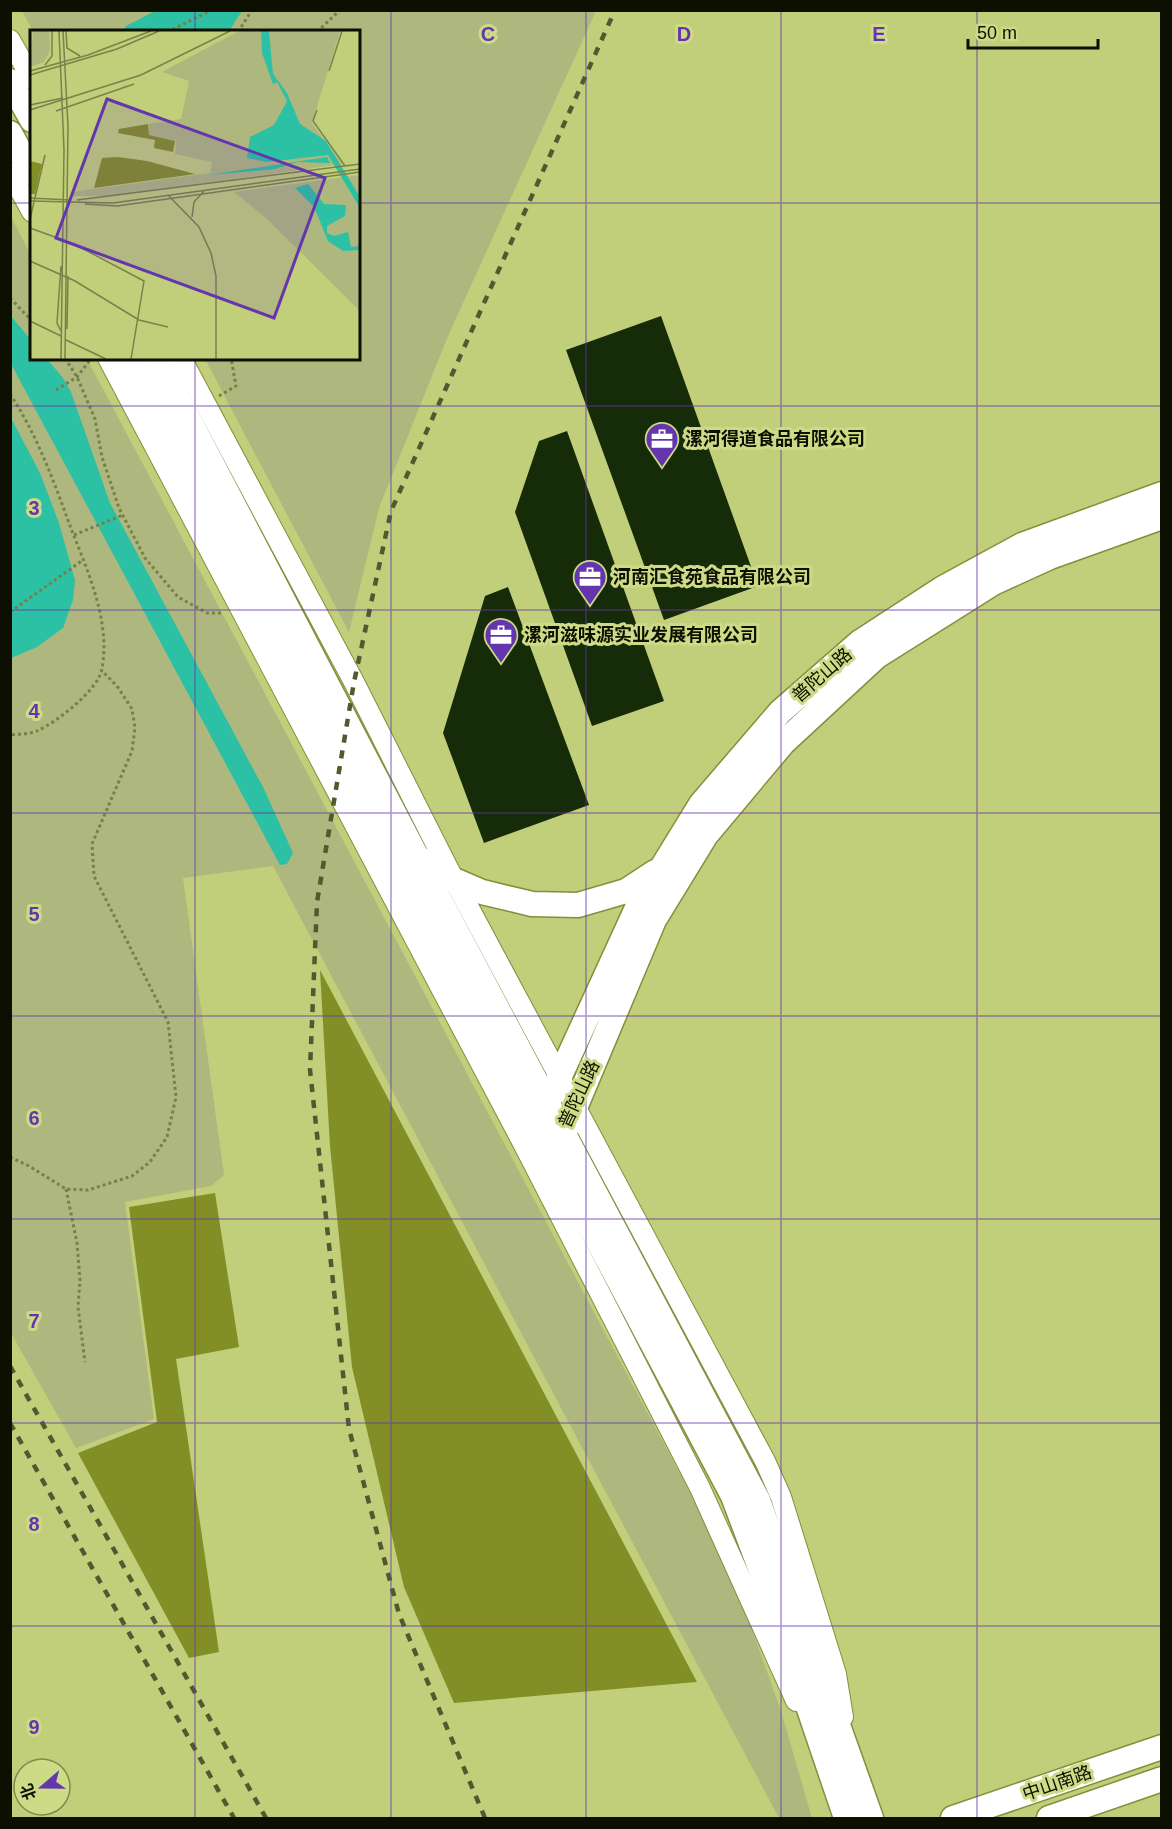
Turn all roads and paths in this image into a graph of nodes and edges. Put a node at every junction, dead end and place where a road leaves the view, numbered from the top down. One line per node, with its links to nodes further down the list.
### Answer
1 (212, 10): 4 (path)
2 (252, 10): 5 (path)
3 (340, 10): 6 (path)
4 (171, 30)
5 (239, 30)
6 (319, 30)
7 (10, 40): 8 (street)
8 (30, 75)
9 (10, 81): 10 (main road)
10 (30, 116)
11 (10, 133): 12 (main road)
12 (30, 169)
13 (10, 172): 14 (street)
14 (30, 208)
15 (10, 298): 16 (path)
16 (30, 319)
17 (66, 360): 24 (path)
18 (89, 360): 24 (path)
19 (109, 360): 34 (street)
20 (131, 360): 43 (main road)
21 (158, 360): 37 (main road)
22 (182, 360): 27 (street)
23 (231, 360): 27 (path)
24 (77, 377): 25 (path); 29 (path)
25 (56, 390)
26 (10, 394): 31 (path)
27 (205, 404): 39 (street)
28 (1161, 494): 38 (main road, 普陀山路)
29 (121, 516): 31 (path); 34 (path)
30 (1161, 517): 42 (main road, 普陀山路)
31 (74, 535): 32 (path)
32 (83, 560): 33 (path); 35 (path)
33 (10, 612)
34 (242, 612): 43 (street)
35 (102, 671): 36 (path); 45 (path)
36 (10, 735)
37 (417, 857): 39 (main road); 41 (main road)
38 (662, 867): 39 (main road); 40 (main road, 普陀山路)
39 (454, 880): 40 (street)
40 (560, 1076): 41 (main road, 普陀山路); 42 (street)
41 (548, 1102): 43 (main road, 普陀山路)
42 (576, 1106): 43 (main road, 普陀山路); 48 (street)
43 (544, 1139): 48 (main road)
44 (10, 1157): 45 (path)
45 (66, 1189): 46 (path)
46 (85, 1362)
47 (1161, 1747): 52 (main road, 中山南路)
48 (842, 1775): 50 (main road); 51 (main road)
49 (1161, 1779): 53 (main road, 中山南路)
50 (846, 1818)
51 (871, 1818)
52 (953, 1818)
53 (1049, 1818)

